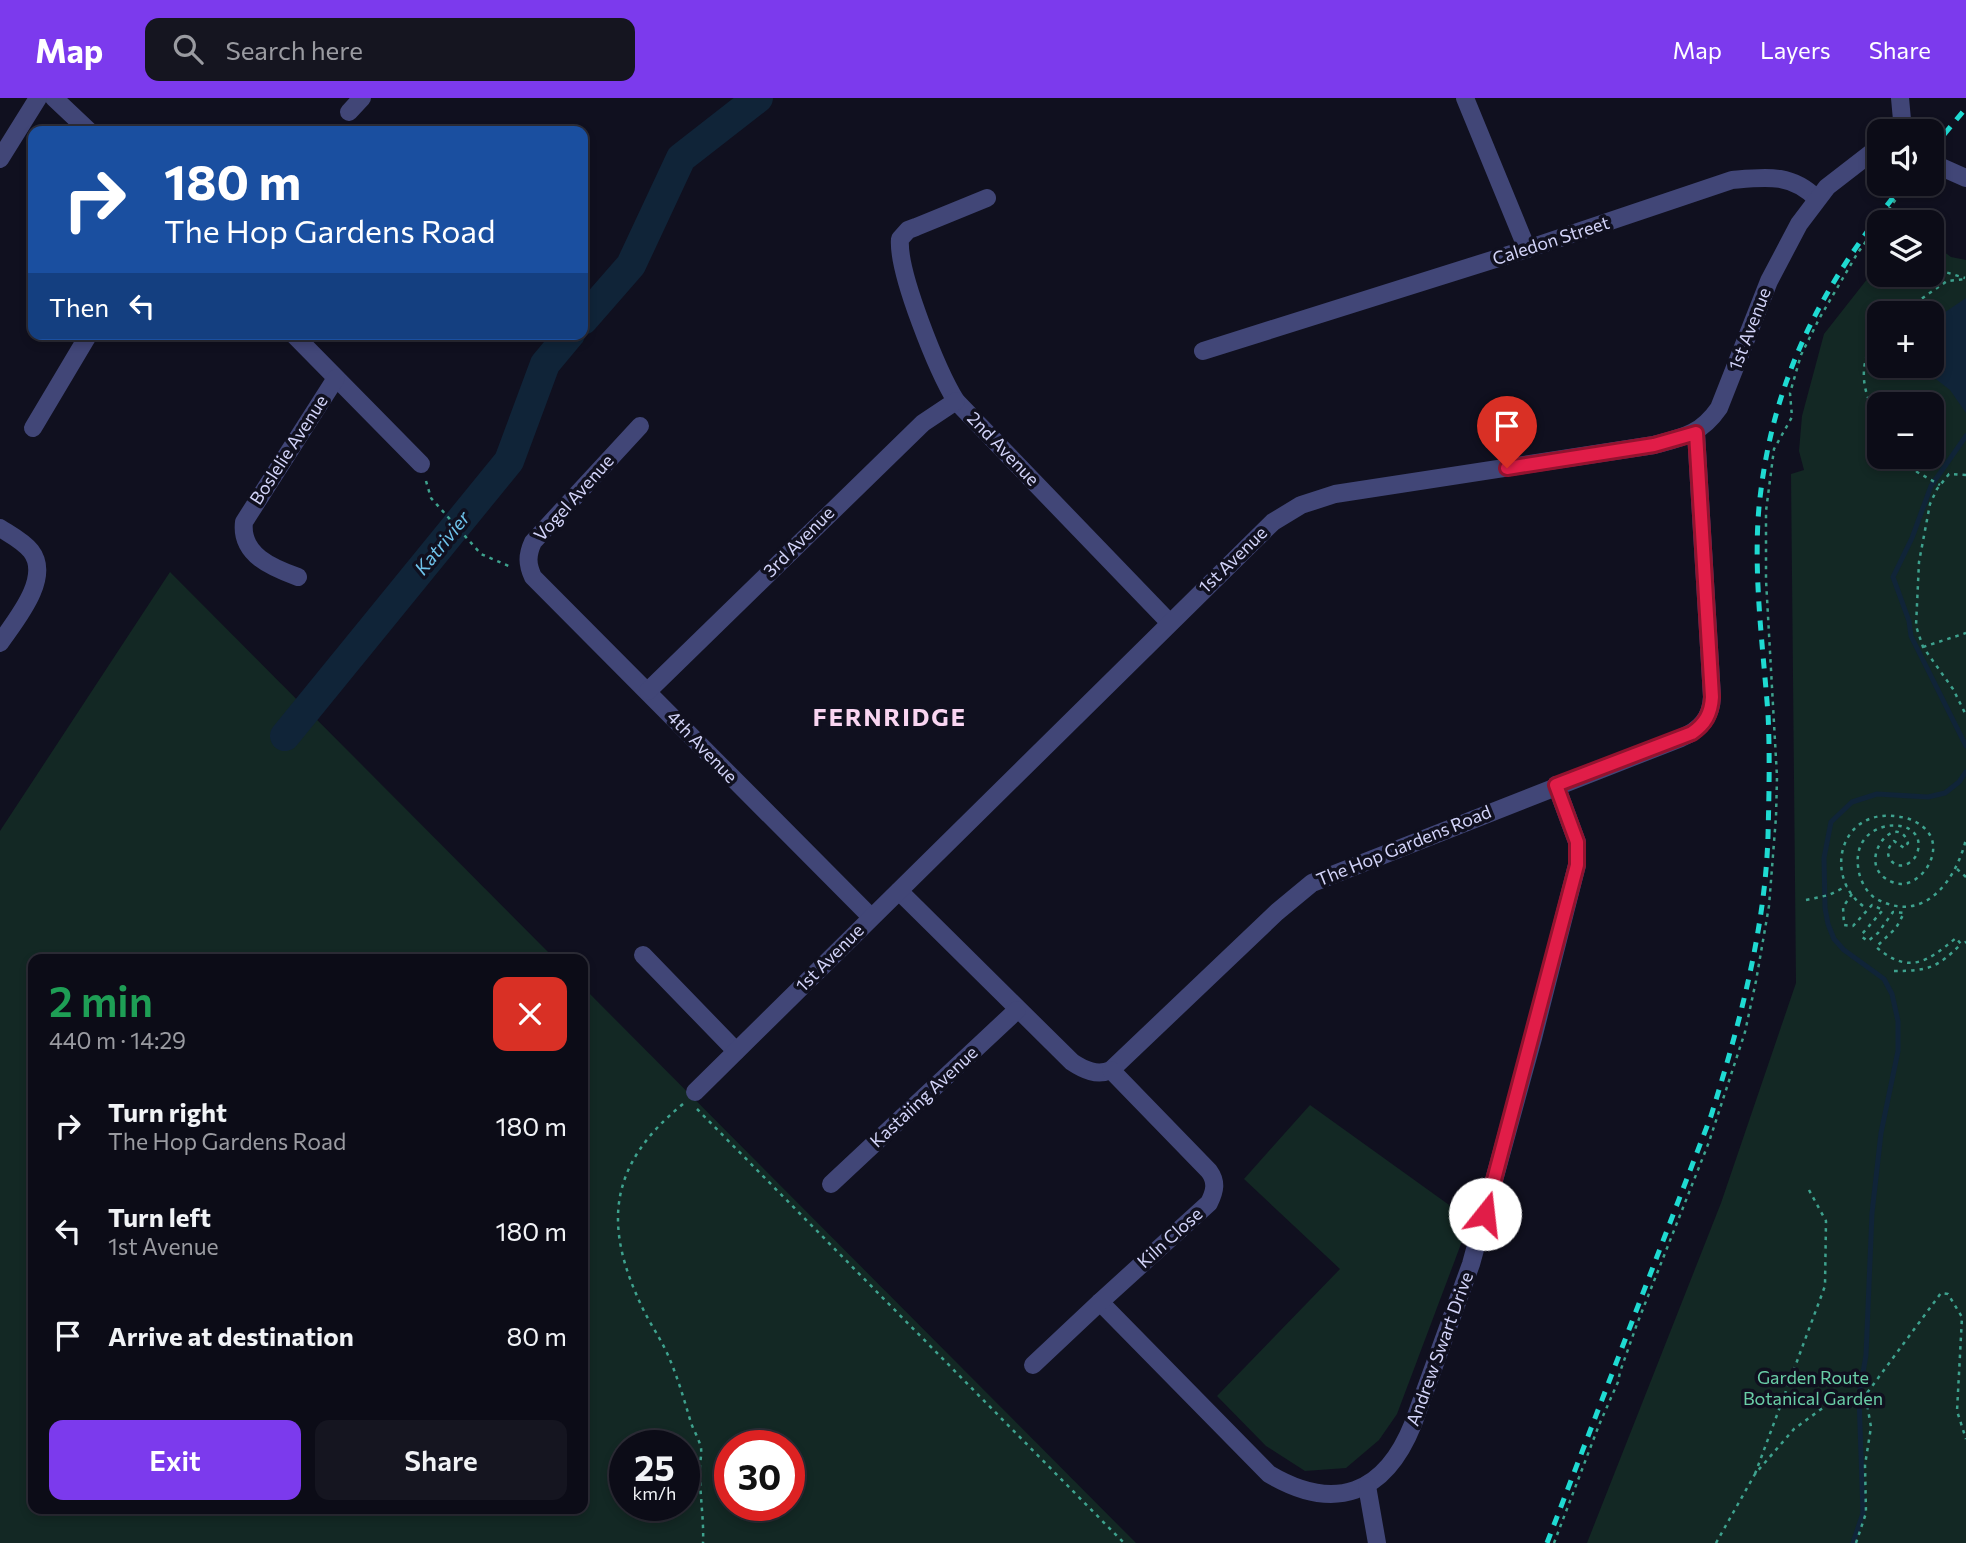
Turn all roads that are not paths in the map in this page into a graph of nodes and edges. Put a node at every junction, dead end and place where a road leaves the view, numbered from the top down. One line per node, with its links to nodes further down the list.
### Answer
1 (38, 98): 10 (street)
2 (54, 98): 8 (street)
3 (362, 98): 6 (street)
4 (1465, 98): 15 (street)
5 (1900, 98): 7 (street)
6 (349, 112)
7 (1902, 119)
8 (84, 126)
9 (1867, 156): 14 (street)
10 (0, 159)
11 (1944, 168): 12 (street)
12 (1966, 178)
13 (987, 198): 20 (street, 2nd Avenue)
14 (1817, 199): 15 (street, Caledon Street); 23 (street, 1st Avenue)
15 (1527, 249): 18 (street, Caledon Street)
16 (85, 340): 22 (street)
17 (299, 340): 19 (street)
18 (1203, 351)
19 (335, 378): 24 (street); 26 (street, Boslelie Avenue)
20 (957, 401): 28 (street, 2nd Avenue); 30 (street, 3rd Avenue)
21 (640, 426): 27 (street, Vogel Avenue)
22 (33, 428)
23 (1696, 433): 28 (street, 1st Avenue); 31 (street, The Hop Gardens Road)
24 (421, 464)
25 (0, 528): 29 (street)
26 (298, 577)
27 (533, 577): 30 (street, 4th Avenue)
28 (1169, 622): 32 (street, 1st Avenue)
29 (0, 643)
30 (648, 691): 33 (street, 4th Avenue)
31 (1556, 785): 37 (street, The Hop Gardens Road); 42 (street, Andrew Swart Drive)
32 (899, 891): 33 (street, 1st Avenue); 35 (street)
33 (871, 917): 36 (street, 1st Avenue)
34 (643, 955): 36 (street)
35 (1017, 1010): 37 (street); 39 (street, Kastaiing Avenue)
36 (737, 1051): 38 (street, 1st Avenue)
37 (1111, 1070): 40 (street, Kiln Close)
38 (692, 1096)
39 (831, 1184)
40 (1100, 1302): 41 (street, Kiln Close); 42 (street, Andrew Swart Drive)
41 (1033, 1366)
42 (1367, 1486): 43 (street)
43 (1377, 1543)

